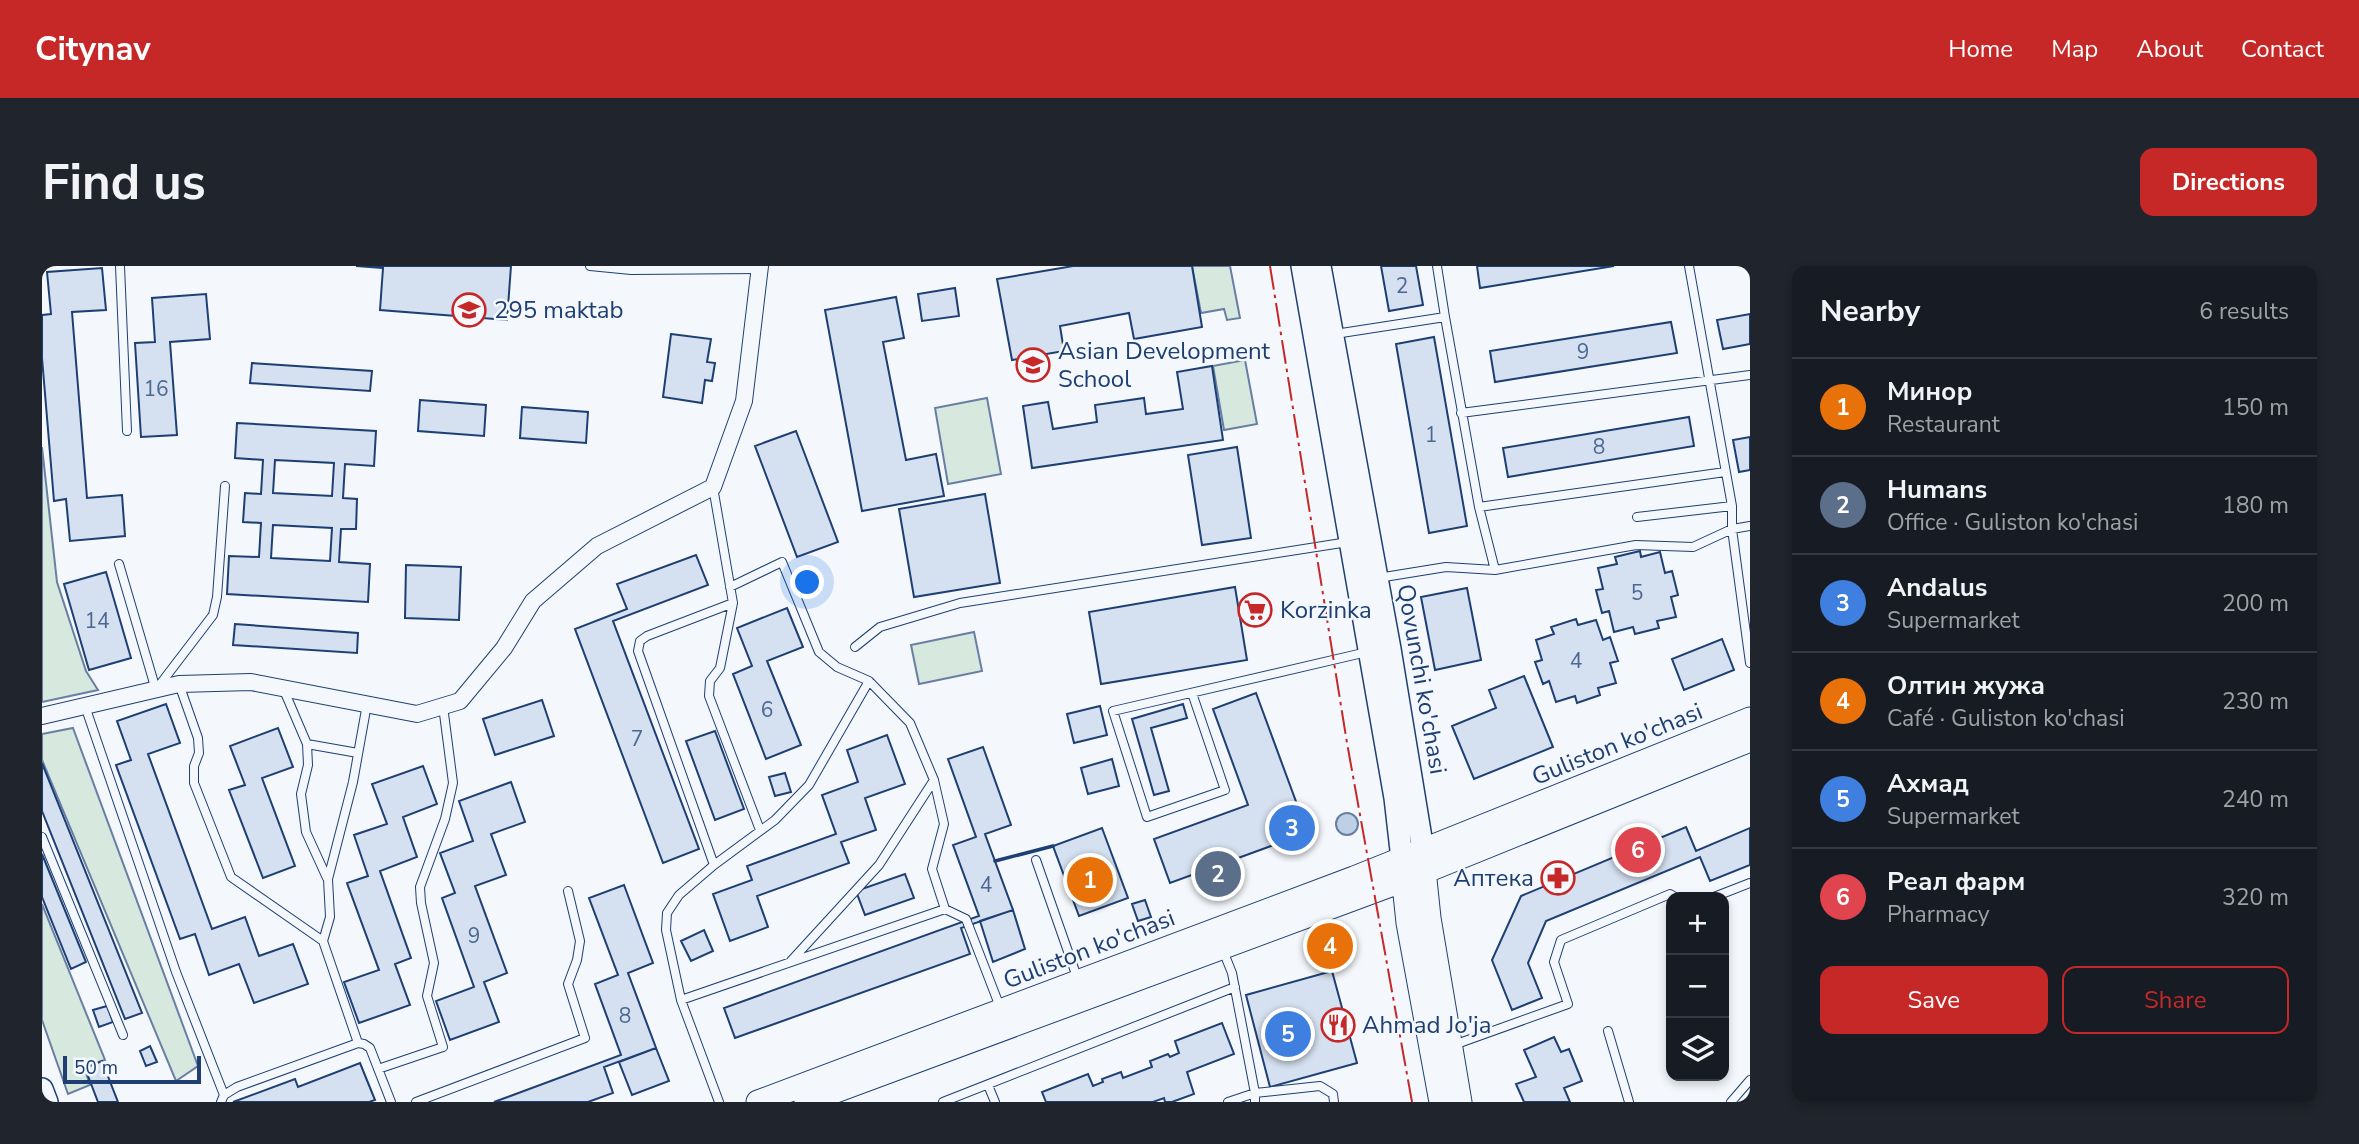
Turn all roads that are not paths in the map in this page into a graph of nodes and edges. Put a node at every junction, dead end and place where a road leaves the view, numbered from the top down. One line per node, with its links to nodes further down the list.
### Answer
1 (120, 266): 13 (lane)
2 (590, 266): 7 (lane)
3 (1302, 266): 9 (street, Qovunchi ko'chasi)
4 (1320, 266): 9 (street, Qovunchi ko'chasi)
5 (1437, 266): 8 (lane)
6 (1689, 266): 11 (lane)
7 (759, 268): 16 (street)
8 (1445, 317): 9 (lane); 12 (lane)
9 (1323, 336): 22 (street, Qovunchi ko'chasi); 25 (street, Qovunchi ko'chasi)
10 (1750, 375): 11 (lane)
11 (1709, 381): 12 (lane); 14 (lane)
12 (1461, 413): 18 (lane)
13 (127, 431)
14 (1725, 472): 17 (lane); 18 (lane)
15 (225, 486): 34 (lane)
16 (713, 487): 26 (lane); 38 (street)
17 (1732, 506): 19 (lane); 21 (lane)
18 (1479, 508): 24 (lane)
19 (1637, 517)
20 (1750, 526): 21 (lane)
21 (1732, 529): 24 (lane); 30 (lane)
22 (1351, 542): 25 (street, Qovunchi ko'chasi); 28 (lane)
23 (119, 564): 34 (lane)
24 (1495, 570): 25 (lane)
25 (1367, 579): 29 (street, Qovunchi ko'chasi); 49 (street, Qovunchi ko'chasi)
26 (730, 587): 27 (lane); 31 (lane)
27 (733, 603): 45 (lane); 48 (lane)
28 (855, 646)
29 (1370, 651): 35 (lane); 49 (street, Qovunchi ko'chasi)
30 (1750, 663)
31 (869, 681): 44 (lane); 45 (lane)
32 (179, 684): 33 (street); 34 (street); 57 (lane)
33 (283, 688): 36 (street); 42 (lane)
34 (156, 690): 37 (street)
35 (1192, 692): 35 (lane)
36 (367, 704): 38 (street); 43 (lane)
37 (85, 706): 39 (street); 72 (lane)
38 (443, 706): 67 (lane)
39 (42, 716)
40 (1750, 719): 49 (main road, Guliston ko'chasi)
41 (1750, 740): 49 (main road, Guliston ko'chasi)
42 (307, 744): 43 (lane); 50 (lane)
43 (358, 753): 50 (lane)
44 (934, 780): 55 (lane); 58 (lane)
45 (760, 830): 48 (lane)
46 (42, 837): 64 (lane)
47 (1036, 860): 59 (lane)
48 (714, 865): 61 (lane)
49 (1413, 865): 56 (main road, Guliston ko'chasi); 66 (main road, Qovunchi ko'chasi)
50 (328, 878): 57 (lane)
51 (1750, 883): 53 (lane)
52 (568, 891): 75 (lane)
53 (1727, 892)
54 (1666, 896): 66 (lane)
55 (945, 909): 58 (lane); 62 (lane)
56 (1218, 938): 59 (main road, Guliston ko'chasi); 60 (lane); 78 (main road, Guliston ko'chasi)
57 (323, 941): 65 (lane)
58 (791, 961): 61 (lane)
59 (1078, 982): 62 (main road, Guliston ko'chasi)
60 (1236, 987): 69 (lane); 71 (lane)
61 (681, 1000): 76 (lane)
62 (1002, 1010): 77 (main road, Guliston ko'chasi)
63 (1608, 1031): 85 (lane)
64 (123, 1035)
65 (358, 1043): 67 (lane); 72 (lane)
66 (1440, 1049): 83 (main road, Qovunchi ko'chasi); 84 (main road, Qovunchi ko'chasi)
67 (378, 1069): 74 (lane)
68 (1750, 1080): 86 (lane)
69 (988, 1085): 79 (lane); 80 (lane)
70 (42, 1089): 73 (street)
71 (1255, 1097): 81 (lane); 82 (lane)
72 (223, 1098)
73 (47, 1102)
74 (391, 1102)
75 (416, 1102)
76 (719, 1102)
77 (758, 1102)
78 (806, 1102)
79 (943, 1102)
80 (995, 1102)
81 (1228, 1102)
82 (1334, 1102)
83 (1441, 1102)
84 (1460, 1102)
85 (1629, 1102)
86 (1731, 1102)

